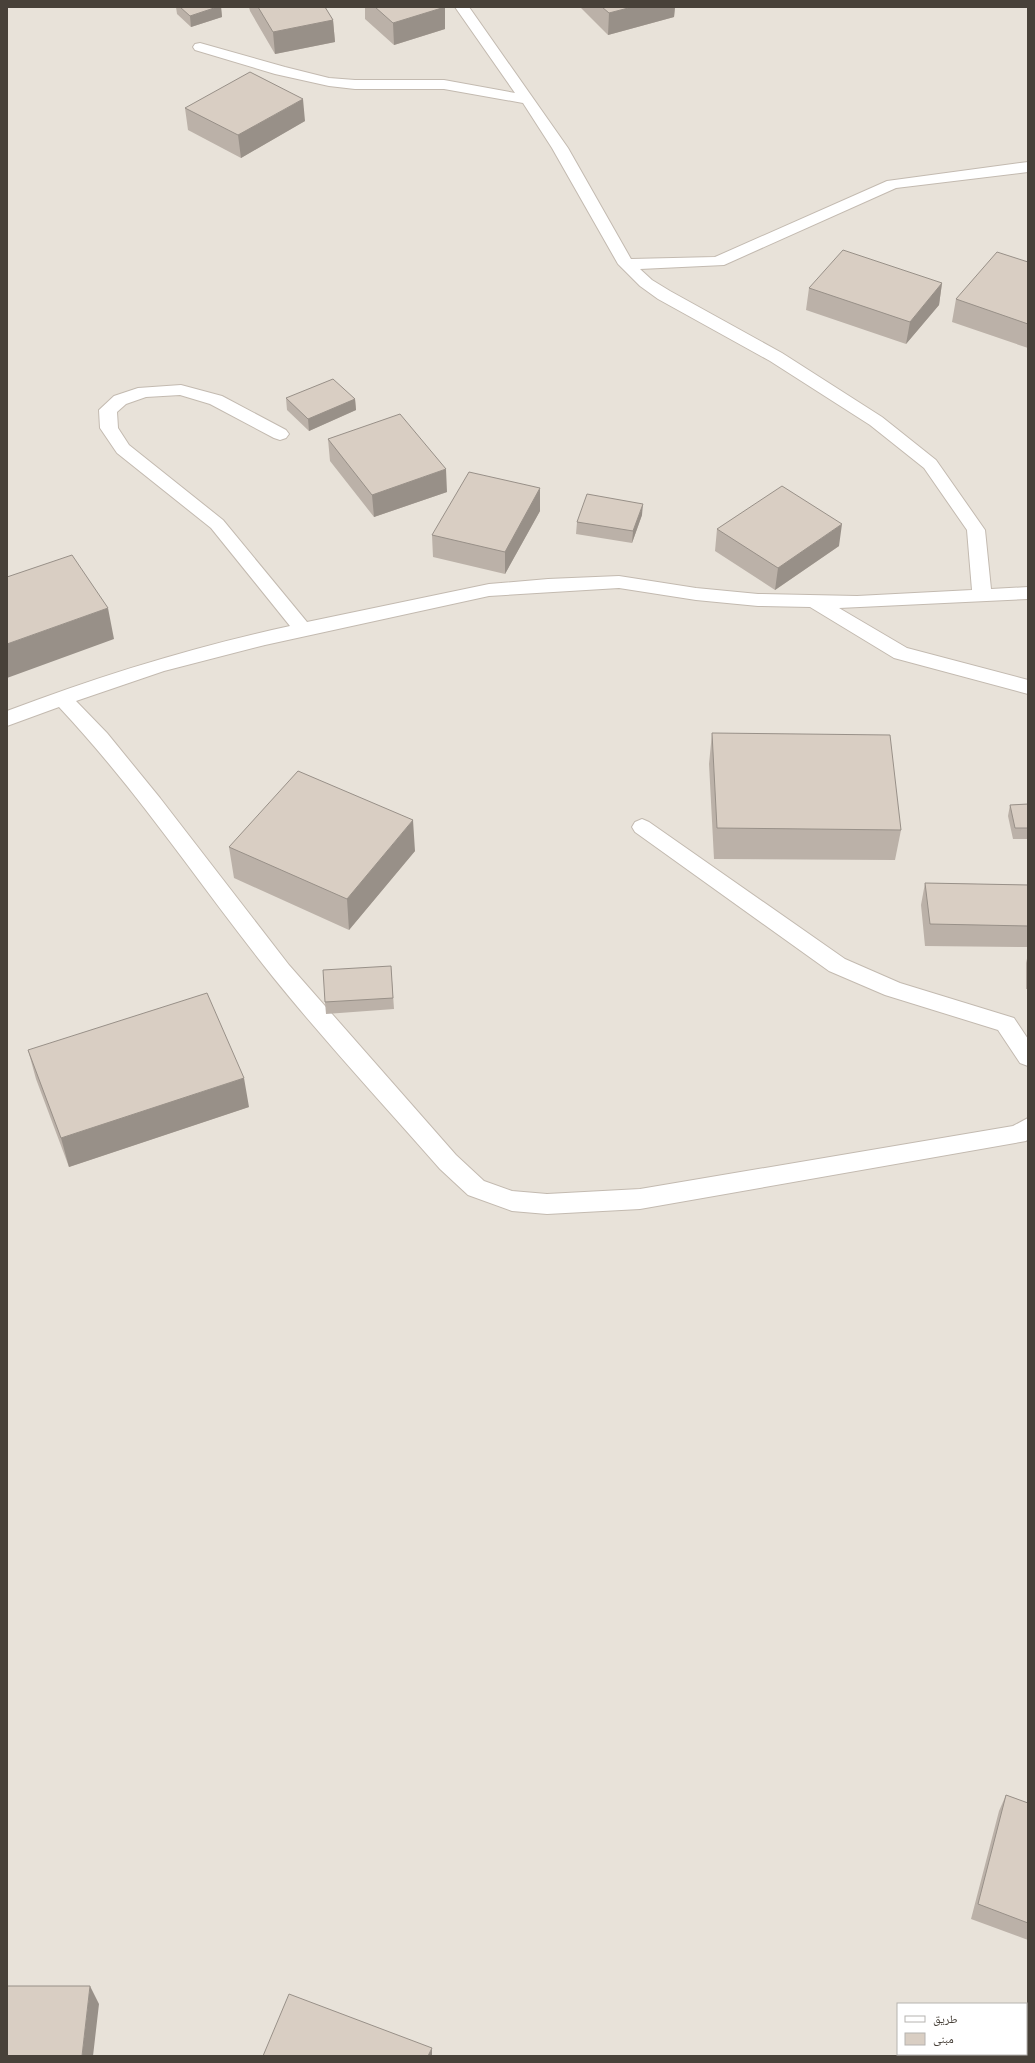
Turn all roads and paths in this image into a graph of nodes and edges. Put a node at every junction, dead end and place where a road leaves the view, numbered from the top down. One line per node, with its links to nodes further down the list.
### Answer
1 (462, 7): 3 (street)
2 (200, 47): 3 (street)
3 (528, 100): 5 (street)
4 (1028, 167): 5 (street)
5 (626, 264): 8 (street)
6 (280, 434): 10 (street)
7 (1028, 593): 8 (street)
8 (982, 595): 9 (street)
9 (814, 601): 10 (street); 11 (street)
10 (303, 630): 12 (street)
11 (1028, 687)
12 (62, 698): 13 (street); 16 (street)
13 (7, 719)
14 (642, 827): 15 (street)
15 (1028, 1057)
16 (1028, 1127)

